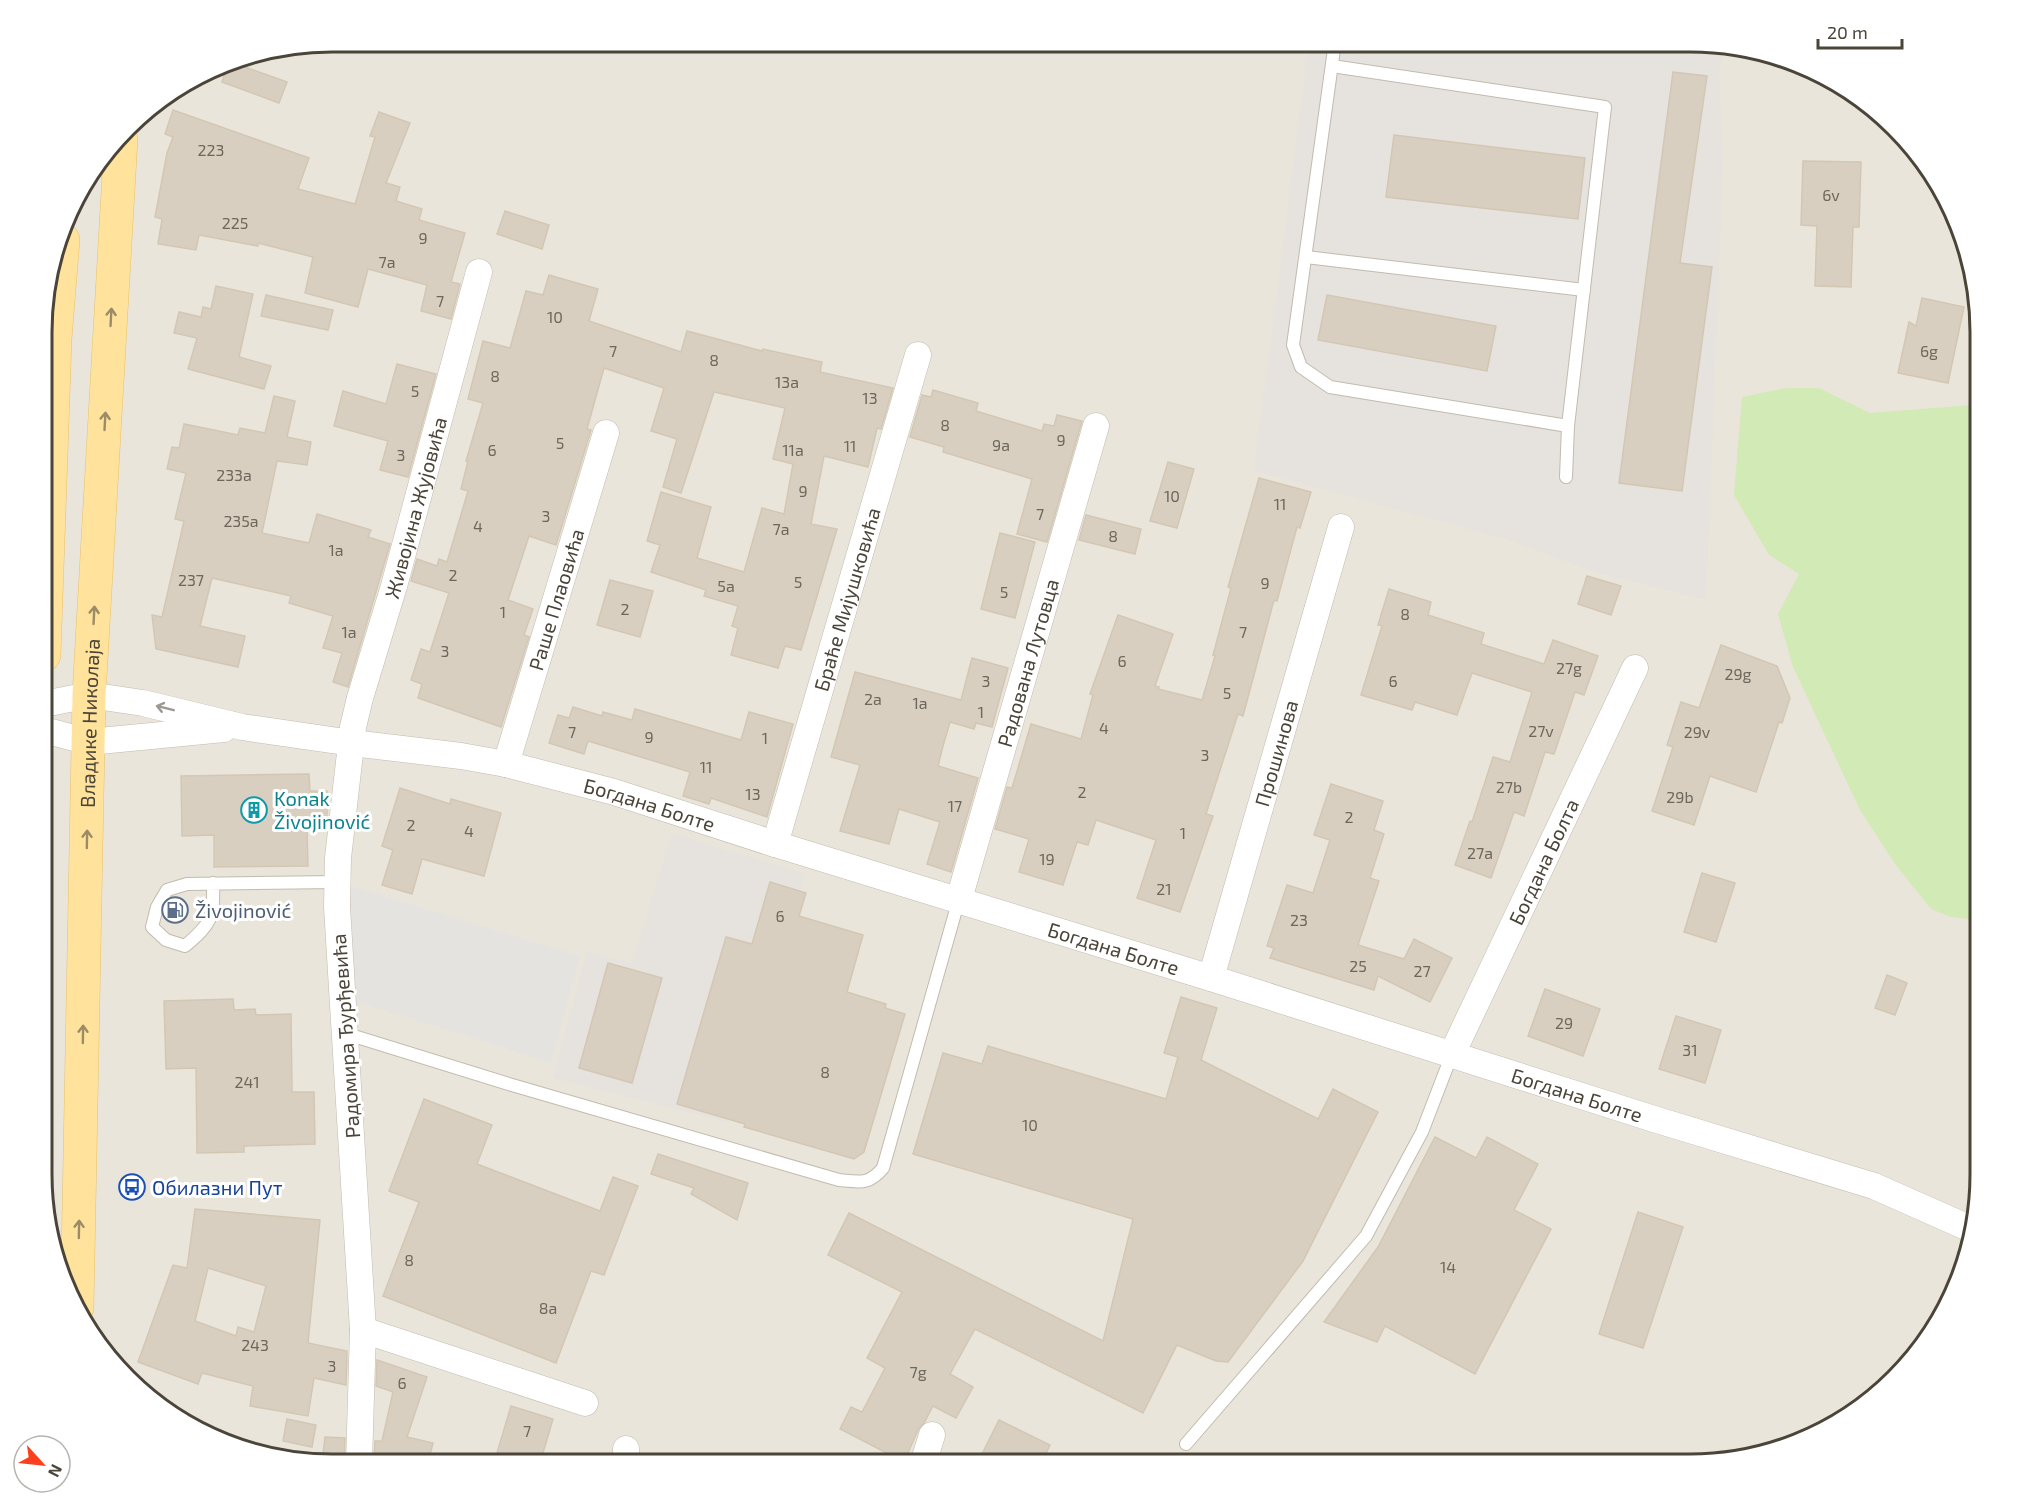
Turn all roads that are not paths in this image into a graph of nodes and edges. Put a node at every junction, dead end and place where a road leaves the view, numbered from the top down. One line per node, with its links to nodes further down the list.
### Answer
1 (1334, 53): 2 (lane)
2 (1332, 66): 4 (lane); 7 (lane)
3 (120, 150): 16 (main road, Владике Николаја, one-way to 3)
4 (1306, 256): 7 (lane); 11 (lane)
5 (61, 264): 9 (main road)
6 (479, 272): 21 (street, Живојина Жујовића)
7 (1584, 290): 11 (lane)
8 (918, 355): 23 (street, Браће Мијушковића)
9 (52, 425)
10 (1096, 426): 26 (street, Радована Лутовца)
11 (1568, 426): 13 (lane)
12 (606, 433): 22 (street, Раше Плаовића)
13 (1566, 477)
14 (1341, 527): 27 (street, Прошинова)
15 (1635, 668): 29 (street, Богдана Болта)
16 (89, 694): 17 (street, Богдана Болте); 18 (street, Богдана Болте, one-way to 16); 20 (main road, Владике Николаја)
17 (52, 702)
18 (242, 727): 20 (street, Богдана Болте); 21 (street, Богдана Болте)
19 (52, 732): 20 (street, Богдана Болте)
20 (89, 742): 31 (main road, Владике Николаја, one-way to 20)
21 (352, 743): 22 (street, Богдана Болте); 24 (street, Радомира Ђурђевића)
22 (506, 764): 23 (street, Богдана Болте)
23 (775, 844): 26 (street, Богдана Болте)
24 (337, 882): 25 (lane); 28 (street, Радомира Ђурђевића)
25 (213, 883): 25 (lane)
26 (959, 899): 27 (street, Богдана Болте); 28 (lane)
27 (1211, 978): 29 (street, Богдана Болте)
28 (344, 1033): 32 (street, Радомира Ђурђевића)
29 (1452, 1054): 30 (street, Богдана Болте); 35 (lane)
30 (1964, 1226)
31 (77, 1289)
32 (363, 1330): 33 (street); 36 (street, Радомира Ђурђевића)
33 (585, 1403)
34 (932, 1435): 37 (street)
35 (1186, 1444)
36 (359, 1454)
37 (926, 1454)

